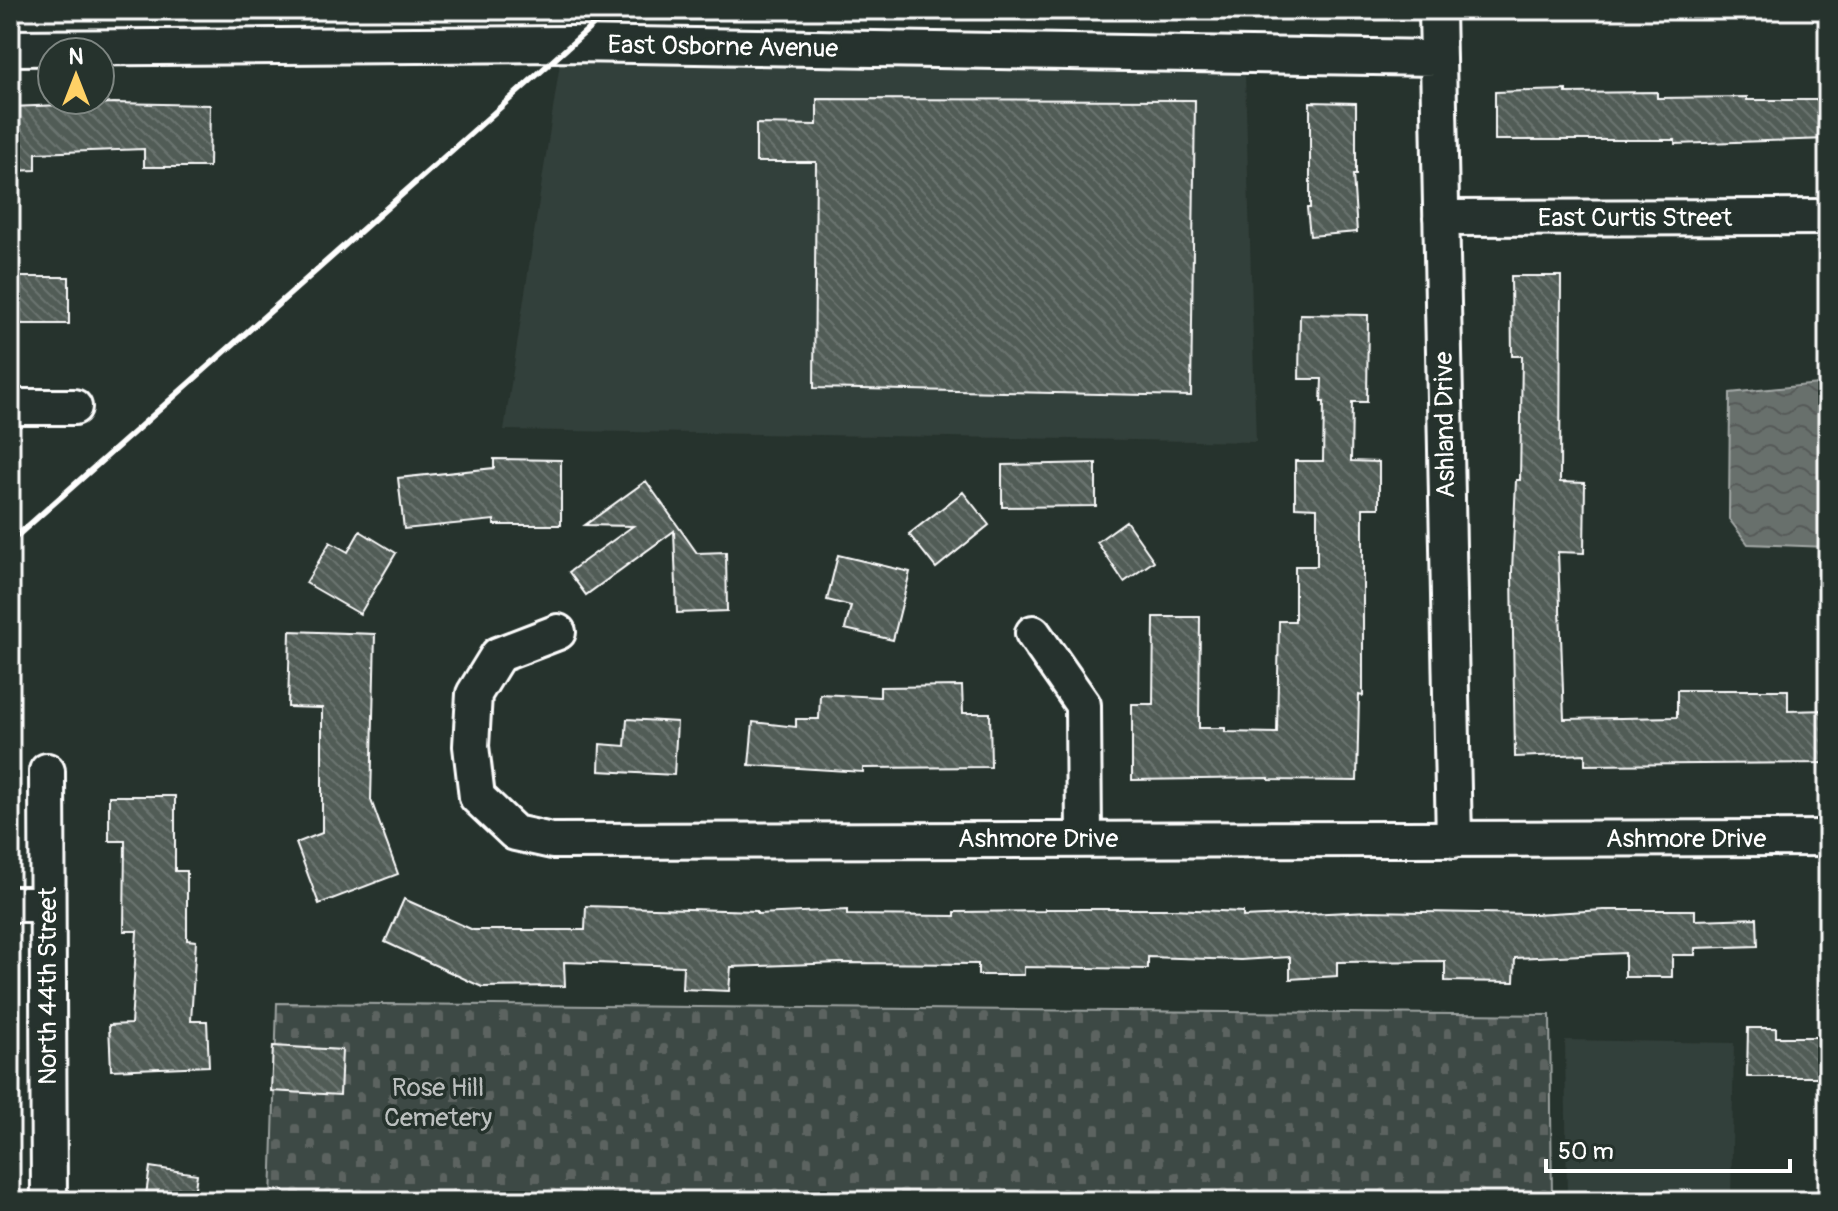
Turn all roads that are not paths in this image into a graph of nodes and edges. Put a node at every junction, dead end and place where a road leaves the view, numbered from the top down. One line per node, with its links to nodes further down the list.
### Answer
1 (1437, 10): 3 (street, Ashland Drive)
2 (10, 48): 3 (street, East Osborne Avenue)
3 (1436, 58): 5 (street, Ashland Drive)
4 (1828, 217): 5 (street, East Curtis Street)
5 (1441, 218): 13 (street, Ashland Drive)
6 (10, 407): 7 (street)
7 (74, 407)
8 (558, 632): 12 (street, Ashmore Drive)
9 (1033, 633): 12 (street)
10 (47, 771): 15 (street, North 44th Street)
11 (1828, 838): 13 (street, Ashmore Drive)
12 (1084, 839): 13 (street, Ashmore Drive)
13 (1454, 840)
14 (10, 904): 15 (street)
15 (47, 904): 16 (street, North 44th Street)
16 (49, 1201)

